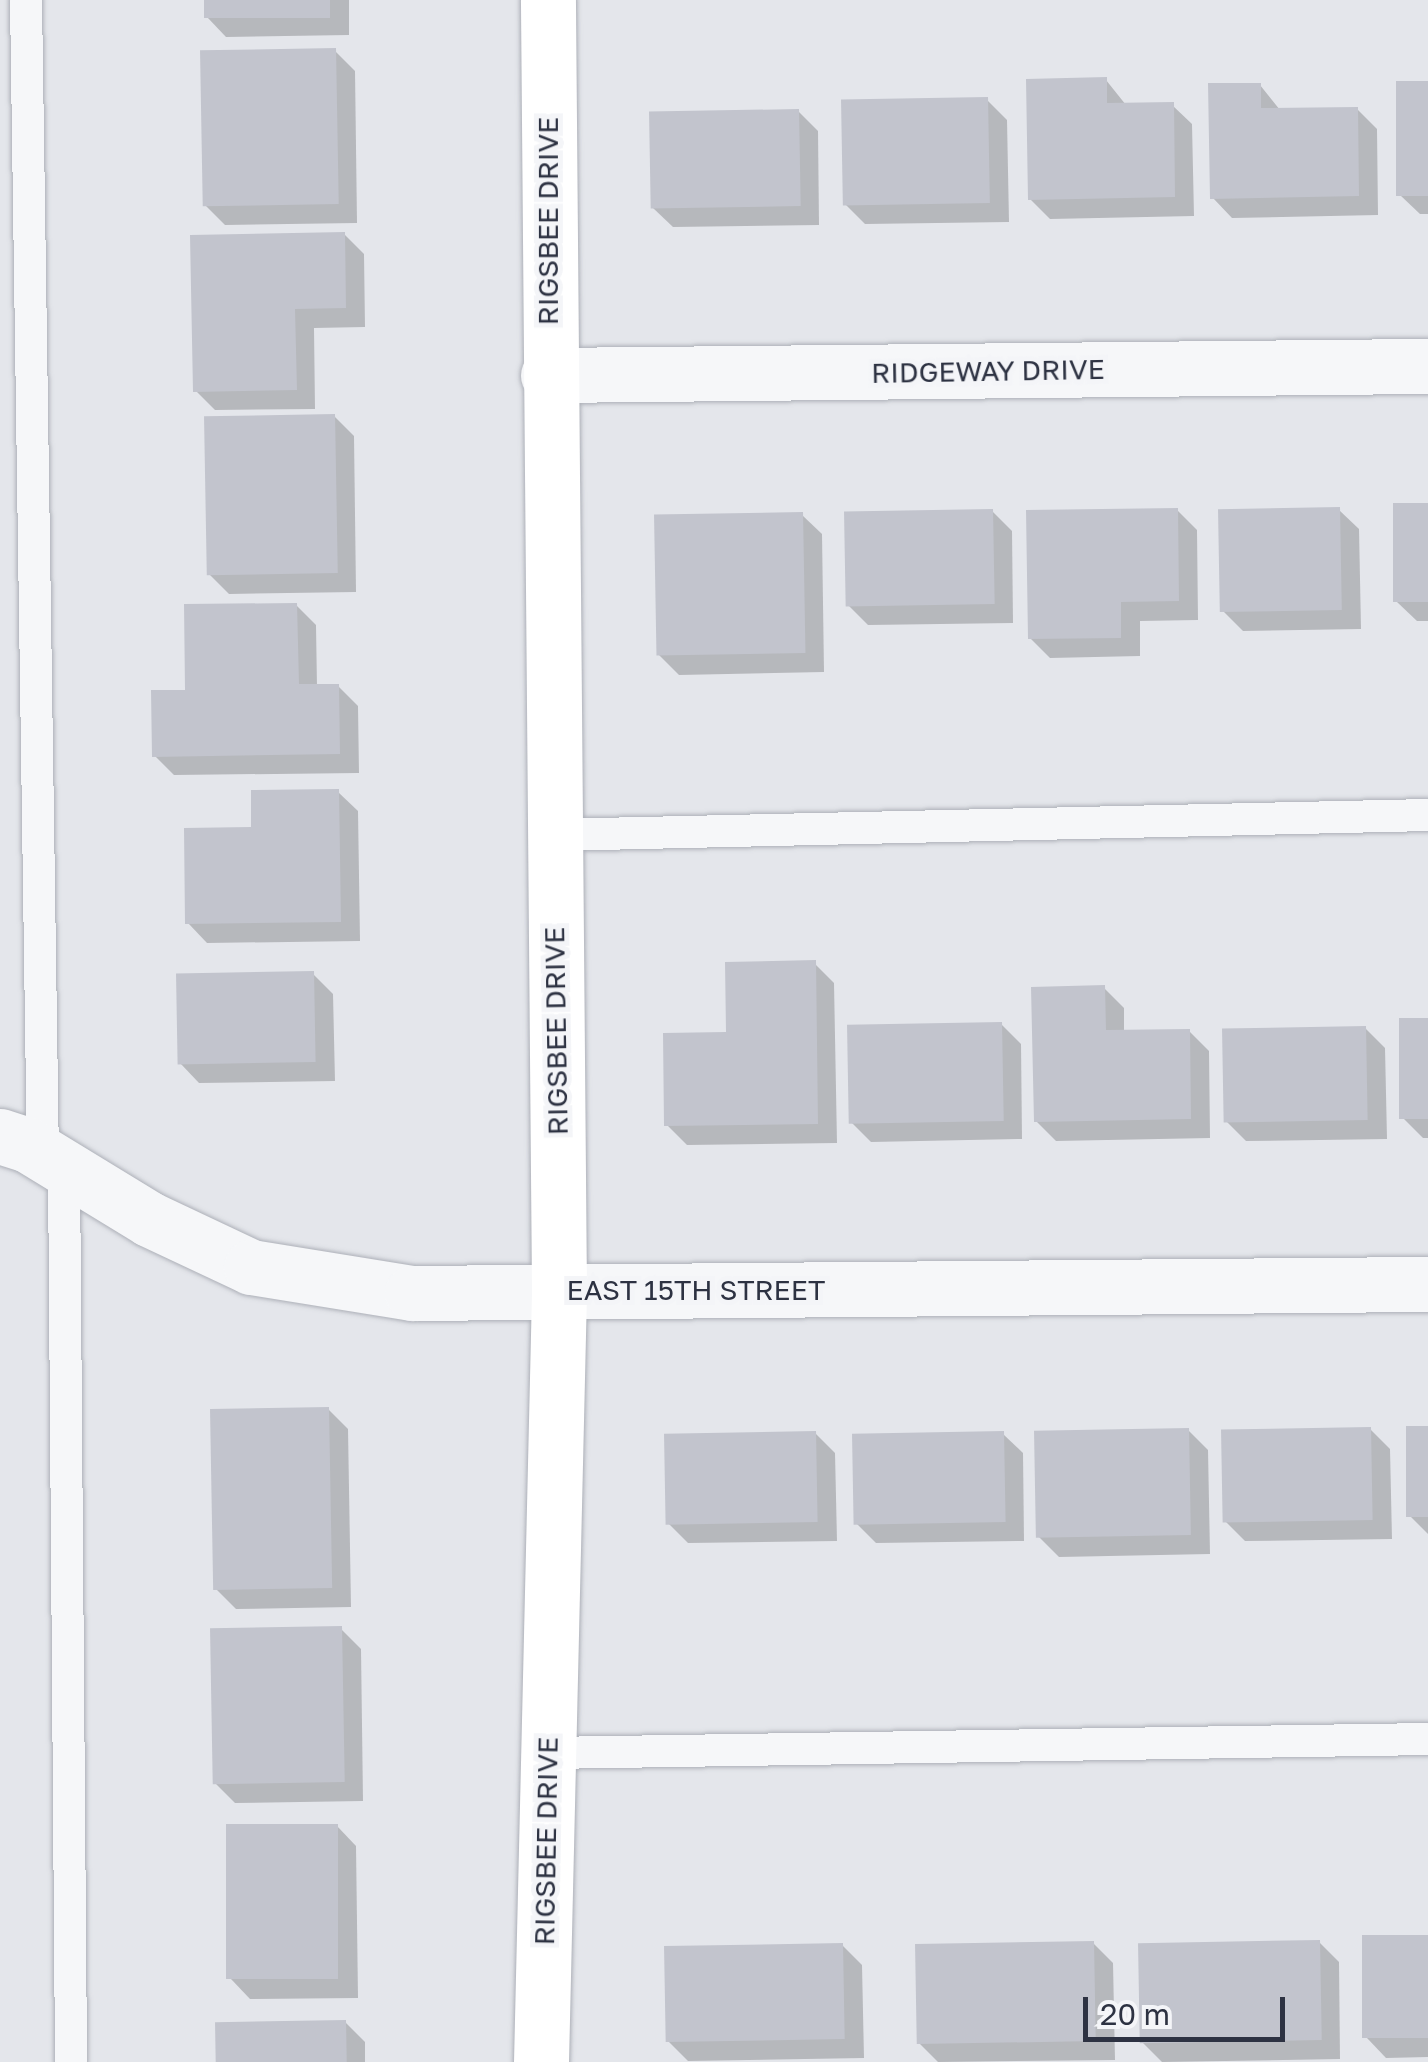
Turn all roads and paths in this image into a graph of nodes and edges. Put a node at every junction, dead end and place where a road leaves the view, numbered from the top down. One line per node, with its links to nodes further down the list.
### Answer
1 (26, 0): 7 (lane)
2 (548, 0): 4 (street, RIGSBEE DRIVE)
3 (1428, 366): 4 (street, RIDGEWAY DRIVE)
4 (548, 375): 6 (street, RIGSBEE DRIVE)
5 (1428, 815): 6 (lane)
6 (554, 835): 9 (street, RIGSBEE DRIVE)
7 (36, 1152): 9 (street, EAST 15TH STREET); 12 (lane)
8 (1428, 1284): 9 (street, EAST 15TH STREET)
9 (559, 1291): 11 (street, RIGSBEE DRIVE)
10 (1428, 1739): 11 (lane)
11 (548, 1753): 13 (street, RIGSBEE DRIVE)
12 (71, 2062)
13 (540, 2062)

